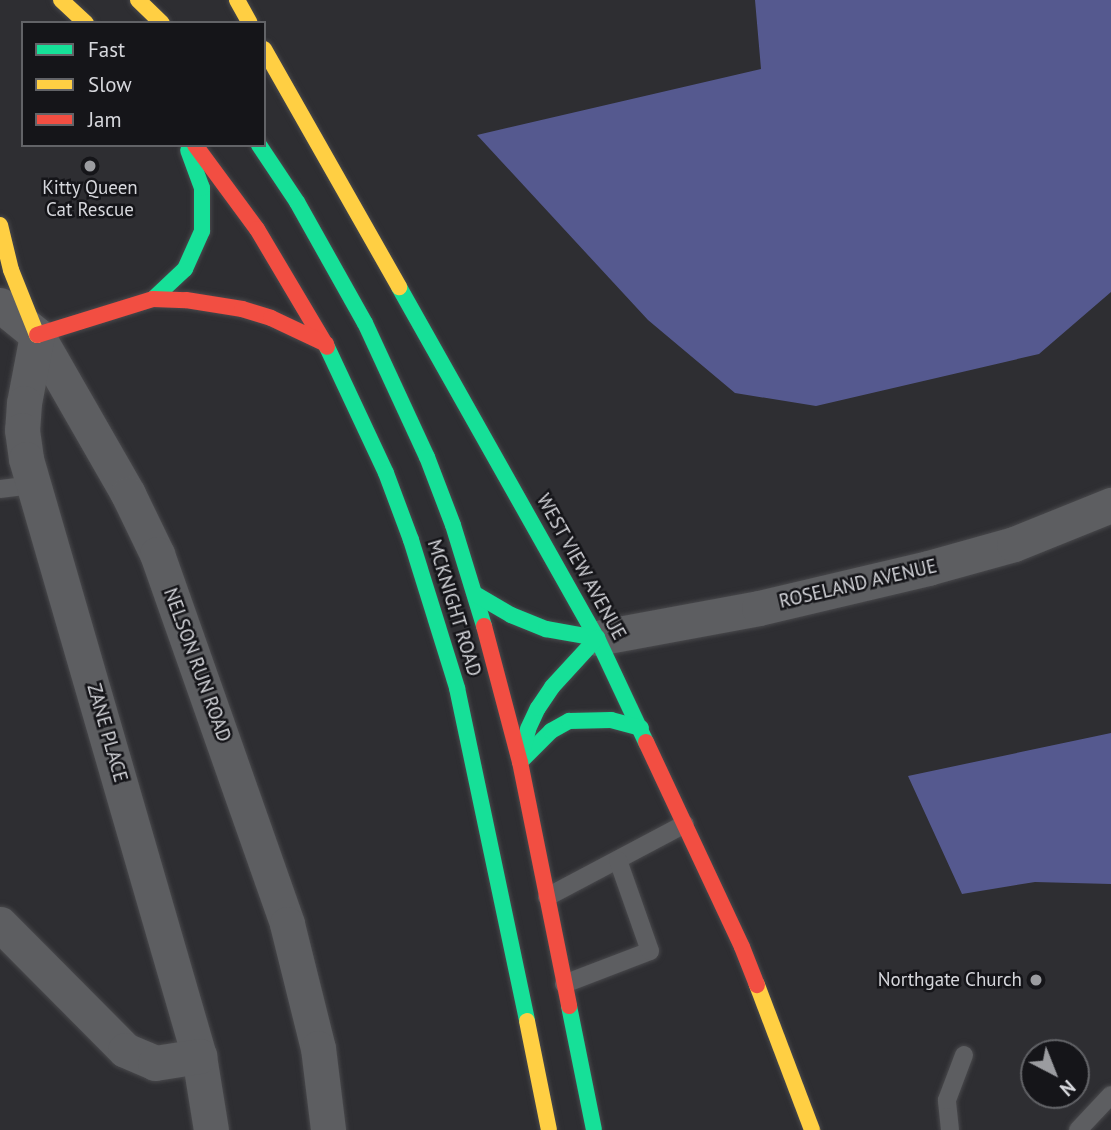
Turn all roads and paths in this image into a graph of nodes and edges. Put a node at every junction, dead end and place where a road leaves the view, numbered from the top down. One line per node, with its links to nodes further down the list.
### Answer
1 (61, 0): 5 (main road)
2 (138, 0): 6 (main road)
3 (147, 0): 7 (main road)
4 (237, 0): 8 (main road)
5 (84, 21)
6 (161, 21)
7 (162, 21)
8 (249, 21)
9 (266, 53): 22 (main road, WEST VIEW AVENUE)
10 (188, 147): 14 (main road)
11 (196, 147): 17 (main road, MCKNIGHT ROAD)
12 (260, 147): 21 (main road, MCKNIGHT ROAD)
13 (0, 225): 16 (main road, NELSON RUN ROAD)
14 (153, 299): 16 (main road); 17 (main road)
15 (0, 305): 16 (street)
16 (37, 335): 18 (street, ZANE PLACE); 34 (street, NELSON RUN ROAD)
17 (326, 344): 35 (main road, MCKNIGHT ROAD)
18 (34, 485): 19 (lane); 31 (street, ZANE PLACE)
19 (0, 489)
20 (1111, 505): 22 (street, ROSELAND AVENUE)
21 (475, 594): 22 (main road); 24 (main road, MCKNIGHT ROAD)
22 (597, 638): 23 (main road, WEST VIEW AVENUE); 24 (main road)
23 (641, 729): 24 (main road); 25 (main road, WEST VIEW AVENUE)
24 (520, 762): 27 (main road, MCKNIGHT ROAD)
25 (685, 824): 26 (lane); 37 (main road, WEST VIEW AVENUE)
26 (618, 860): 27 (lane); 29 (lane)
27 (547, 897): 29 (main road, MCKNIGHT ROAD)
28 (0, 924): 31 (street)
29 (564, 984): 36 (main road, MCKNIGHT ROAD)
30 (964, 1055): 38 (lane)
31 (199, 1056): 33 (street, ZANE PLACE)
32 (1111, 1094): 39 (lane)
33 (211, 1130)
34 (328, 1130)
35 (549, 1130)
36 (594, 1130)
37 (812, 1130)
38 (950, 1130)
39 (1078, 1130)

